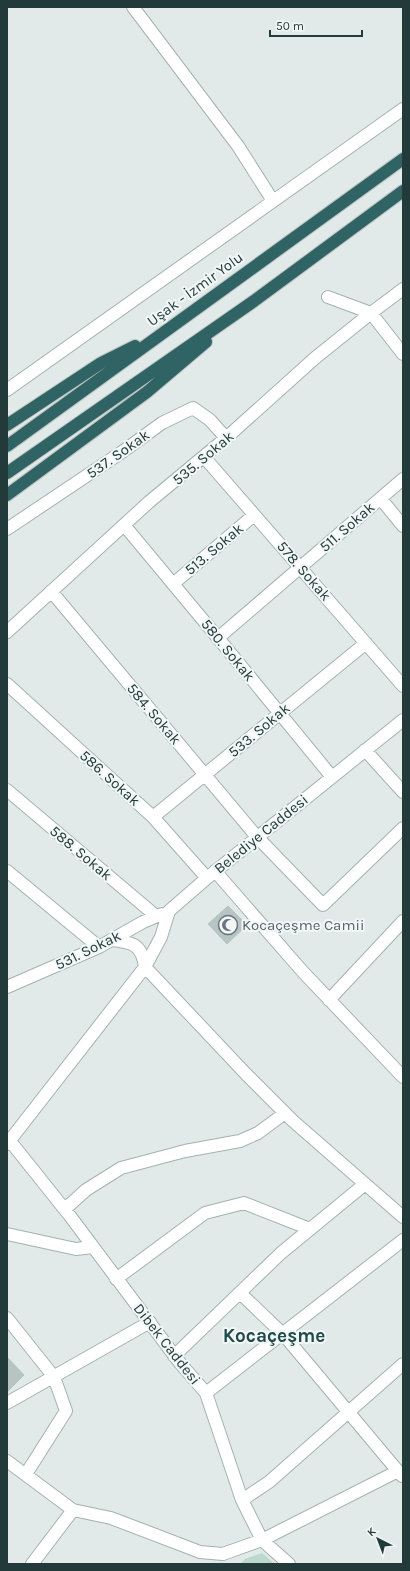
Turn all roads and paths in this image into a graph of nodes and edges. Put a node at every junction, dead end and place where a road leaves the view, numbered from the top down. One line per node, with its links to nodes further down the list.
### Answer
1 (133, 7): 5 (street)
2 (403, 109): 5 (street)
3 (403, 159): 10 (highway, Uşak - İzmir Yolu)
4 (403, 191): 8 (highway)
5 (273, 201): 12 (street)
6 (403, 290): 9 (street, 535. Sokak)
7 (328, 297): 9 (street)
8 (254, 300): 17 (highway); 19 (highway)
9 (371, 313): 11 (street); 14 (street, 535. Sokak)
10 (168, 329): 13 (highway); 15 (highway, Uşak - İzmir Yolu)
11 (403, 354)
12 (7, 390)
13 (7, 425)
14 (226, 438): 16 (street, 535. Sokak); 24 (street, 537. Sokak)
15 (7, 446)
16 (204, 457): 21 (street, 578. Sokak); 22 (street, 535. Sokak)
17 (7, 472)
18 (403, 480): 20 (street, 511. Sokak)
19 (7, 495)
20 (381, 499): 23 (street); 25 (street, 511. Sokak)
21 (254, 515): 25 (street, 578. Sokak); 26 (street, 513. Sokak)
22 (124, 525): 26 (street, 580. Sokak); 27 (street, 535. Sokak)
23 (403, 526)
24 (7, 529)
25 (300, 567): 29 (street, 511. Sokak); 30 (street, 578. Sokak)
26 (173, 584): 29 (street, 580. Sokak)
27 (51, 591): 28 (street, 535. Sokak); 36 (street, 584. Sokak)
28 (7, 632)
29 (218, 638): 33 (street, 580. Sokak)
30 (366, 643): 32 (street, 578. Sokak); 33 (street, 533. Sokak)
31 (7, 684): 40 (street, 586. Sokak)
32 (403, 686)
33 (280, 713): 36 (street, 533. Sokak); 37 (street, 580. Sokak)
34 (403, 720): 35 (street, Belediye Caddesi)
35 (365, 750): 37 (street, Belediye Caddesi); 39 (street)
36 (205, 775): 40 (street, 533. Sokak); 42 (street, 584. Sokak)
37 (332, 777): 42 (street, Belediye Caddesi)
38 (7, 790): 46 (street, 588. Sokak)
39 (403, 792)
40 (154, 817): 44 (street, 586. Sokak)
41 (403, 828): 42 (street, 584. Sokak)
42 (257, 837): 44 (street, Belediye Caddesi)
43 (7, 871): 49 (street)
44 (211, 874): 45 (street, Belediye Caddesi); 52 (street, 586. Sokak)
45 (169, 911): 46 (street, 531. Sokak); 50 (street)
46 (156, 916): 48 (street, 531. Sokak)
47 (403, 921): 52 (street)
48 (111, 940): 49 (street, 531. Sokak); 50 (street)
49 (99, 947): 51 (street, 531. Sokak)
50 (145, 967): 54 (street); 55 (street)
51 (8, 986)
52 (329, 1000): 53 (street, 586. Sokak)
53 (402, 1075)
54 (285, 1113): 56 (street); 57 (street)
55 (8, 1143): 57 (street, Dibek Caddesi)
56 (365, 1184): 58 (street); 59 (street)
57 (64, 1209): 62 (street, Dibek Caddesi)
58 (403, 1217)
59 (310, 1229): 63 (street); 64 (street)
60 (7, 1234): 62 (street)
61 (403, 1240): 67 (street)
62 (93, 1247): 63 (street, Dibek Caddesi)
63 (116, 1279): 66 (street, Dibek Caddesi)
64 (240, 1293): 67 (street); 68 (street)
65 (7, 1318): 70 (street)
66 (150, 1322): 68 (street, Dibek Caddesi); 70 (street)
67 (284, 1334): 71 (street); 73 (street)
68 (174, 1356): 71 (street, Dibek Caddesi)
69 (403, 1364): 73 (street)
70 (54, 1377): 72 (street); 75 (street)
71 (206, 1393): 77 (street, Dibek Caddesi)
72 (7, 1403)
73 (348, 1412): 76 (street); 77 (street)
74 (7, 1461): 75 (street)
75 (26, 1474): 78 (street)
76 (400, 1474): 79 (street)
77 (242, 1500): 79 (street, Dibek Caddesi)
78 (73, 1510): 80 (street); 81 (street)
79 (262, 1540): 80 (street); 82 (street, Dibek Caddesi)
80 (221, 1559)
81 (32, 1564)
82 (289, 1564)

